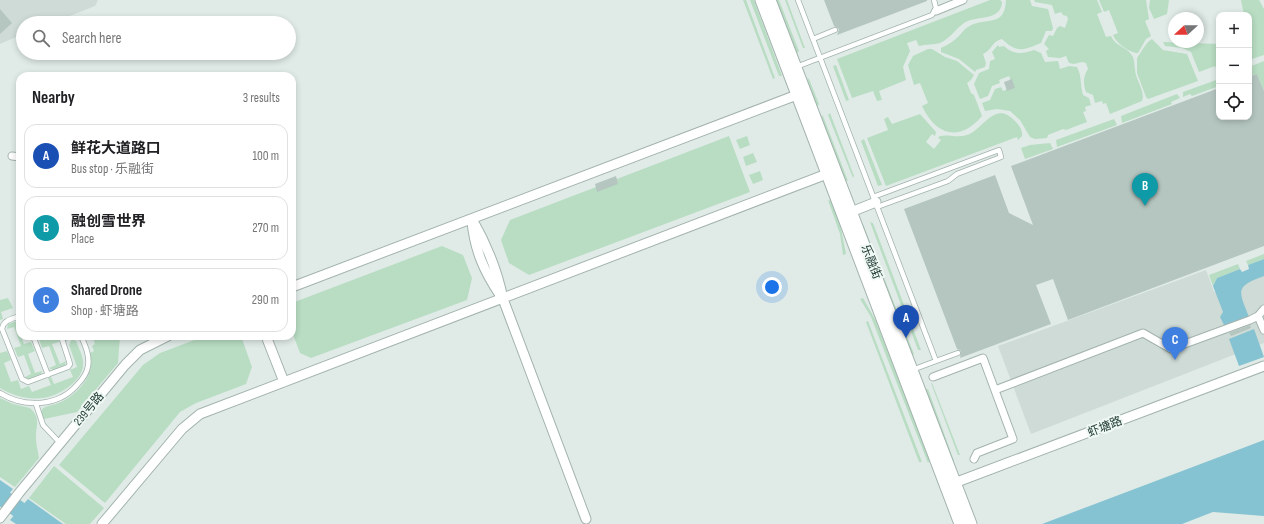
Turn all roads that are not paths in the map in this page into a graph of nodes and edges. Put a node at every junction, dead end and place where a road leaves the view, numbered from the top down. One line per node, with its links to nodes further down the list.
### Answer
1 (761, 0): 11 (street, 乐融街)
2 (770, 0): 10 (street, 乐融街)
3 (798, 0): 8 (lane)
4 (934, 0): 6 (lane)
5 (963, 0): 6 (street)
6 (936, 11): 9 (lane)
7 (835, 30): 8 (lane)
8 (813, 39): 9 (lane)
9 (820, 58): 10 (lane); 15 (lane)
10 (796, 67): 11 (street, 乐融街)
11 (801, 94): 14 (street, 乐融街); 17 (street)
12 (12, 156): 13 (street)
13 (16, 156)
14 (831, 173): 16 (street, 乐融街); 19 (street); 32 (street, 乐融街)
15 (875, 202): 15 (lane); 16 (street); 30 (lane)
16 (851, 212): 32 (street, 乐融街)
17 (472, 219): 18 (street); 19 (street)
18 (296, 285)
19 (503, 299): 35 (street); 43 (street)
20 (1264, 309): 21 (street)
21 (1258, 316): 23 (street); 36 (street)
22 (16, 317): 33 (lane)
23 (1264, 330)
24 (35, 340): 33 (lane)
25 (63, 340): 33 (lane)
26 (82, 340): 38 (lane)
27 (159, 340): 39 (street, 239号路)
28 (268, 340): 35 (street)
29 (958, 353): 30 (lane)
30 (936, 361): 32 (lane)
31 (1264, 366): 41 (street, 虾塘路)
32 (907, 372): 41 (street, 乐融街)
33 (48, 375)
34 (933, 377): 36 (street)
35 (284, 382): 44 (street)
36 (995, 390): 40 (street)
37 (0, 394): 38 (lane)
38 (36, 404): 39 (lane)
39 (60, 443): 42 (street, 239号路)
40 (974, 459)
41 (950, 485): 45 (street, 乐融街); 46 (street, 乐融街)
42 (2, 516)
43 (586, 519)
44 (102, 524)
45 (960, 524)
46 (970, 524)

